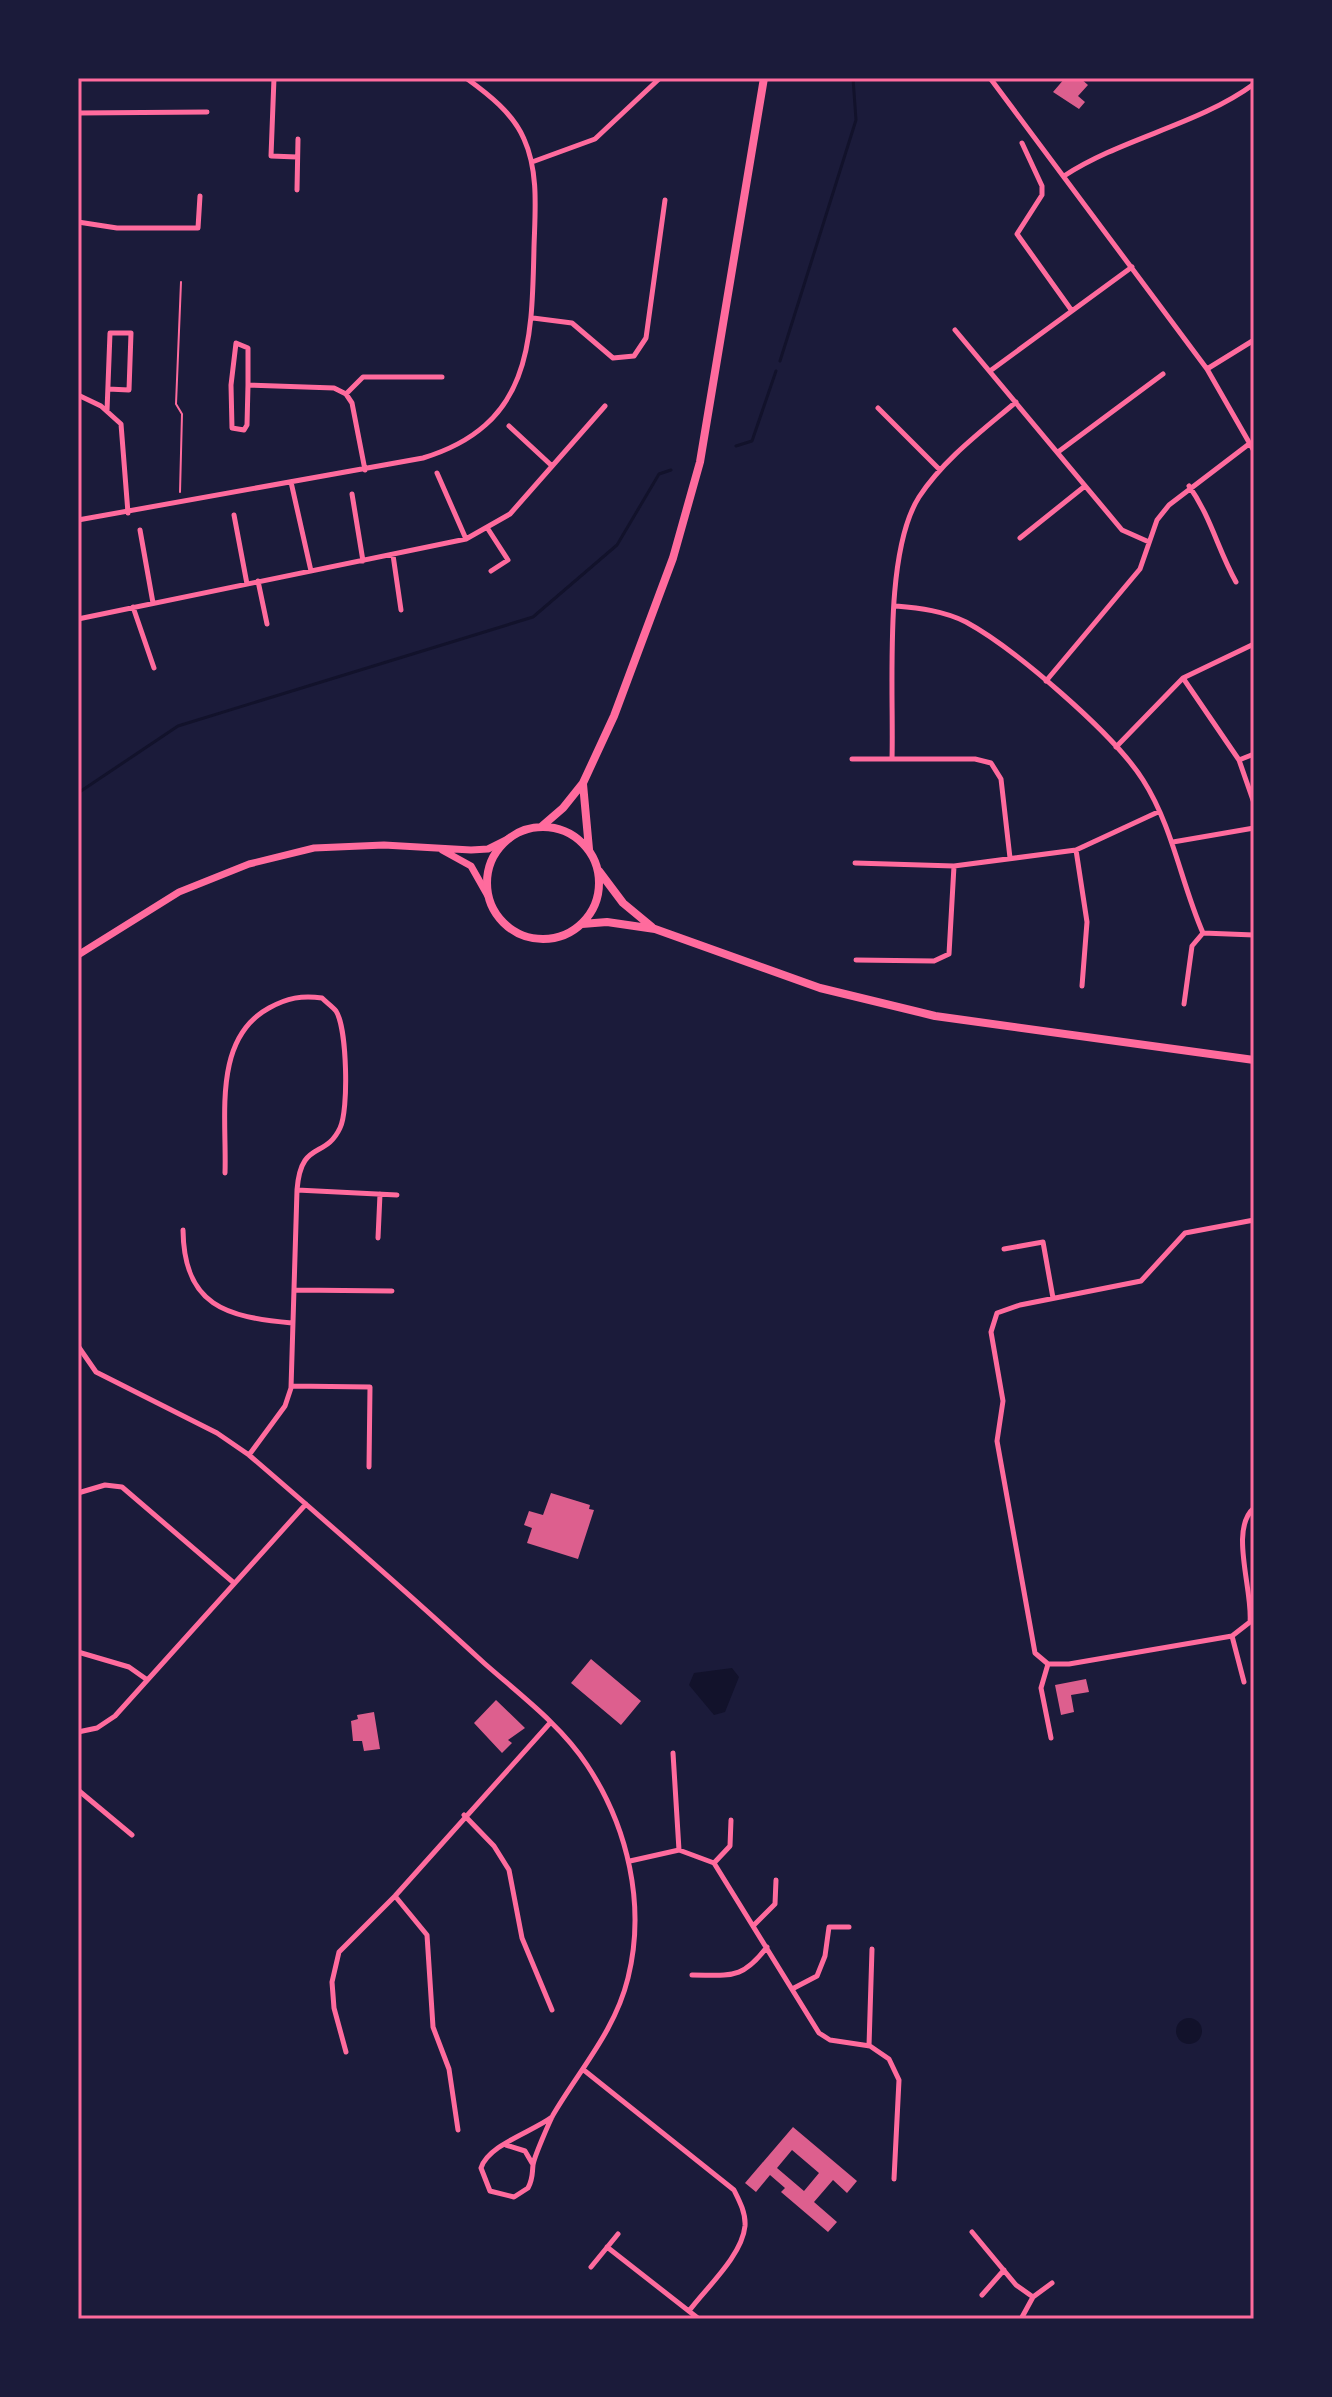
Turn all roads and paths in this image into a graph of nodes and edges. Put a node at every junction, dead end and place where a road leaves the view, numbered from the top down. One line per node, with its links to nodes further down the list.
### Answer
1 (274, 78): 11 (street)
2 (466, 78): 12 (street)
3 (660, 78): 12 (street)
4 (764, 78): 79 (main road)
5 (990, 78): 13 (street)
6 (1254, 84): 13 (street)
7 (207, 112): 8 (street)
8 (78, 113)
9 (298, 139): 11 (street)
10 (1022, 143): 20 (street)
11 (297, 157): 14 (street)
12 (532, 162): 21 (street)
13 (1064, 176): 18 (street)
14 (297, 190)
15 (200, 196): 17 (street)
16 (665, 200): 21 (street)
17 (78, 222)
18 (1132, 267): 20 (street); 24 (street)
19 (181, 282): 48 (path)
20 (1072, 311): 25 (street)
21 (533, 318): 41 (street)
22 (955, 330): 25 (street)
23 (1254, 341): 24 (street)
24 (1207, 369): 37 (street)
25 (990, 371): 32 (street)
26 (1163, 374): 39 (street)
27 (442, 377): 30 (street)
28 (248, 385): 28 (street); 30 (street)
29 (108, 389): 29 (street); 35 (street)
30 (346, 394): 41 (street)
31 (78, 395): 35 (street)
32 (1016, 402): 39 (street); 42 (street)
33 (605, 406): 40 (street)
34 (878, 408): 42 (street)
35 (107, 411): 49 (street)
36 (509, 426): 40 (street)
37 (1249, 444): 38 (street); 46 (street)
38 (1254, 451)
39 (1058, 452): 45 (street)
40 (551, 465): 52 (street)
41 (365, 470): 44 (street)
42 (940, 470): 65 (street)
43 (437, 473): 55 (street)
44 (291, 482): 48 (street); 59 (street)
45 (1085, 486): 54 (street); 56 (street)
46 (1189, 486): 56 (street); 62 (street)
47 (352, 494): 58 (street)
48 (182, 502): 49 (street)
49 (128, 513): 51 (street)
50 (234, 515): 63 (street)
51 (78, 520)
52 (488, 529): 55 (street); 60 (street)
53 (140, 530): 64 (street)
54 (1020, 538)
55 (466, 539): 57 (street)
56 (1149, 542): 73 (street)
57 (393, 555): 58 (street); 67 (street)
58 (363, 561): 59 (street)
59 (311, 571): 61 (street)
60 (491, 571)
61 (258, 581): 63 (street); 69 (street)
62 (1236, 582)
63 (247, 584): 64 (street)
64 (153, 603): 66 (street)
65 (896, 606): 73 (street); 77 (street)
66 (133, 607): 68 (street); 71 (street)
67 (401, 610)
68 (78, 619)
69 (267, 624)
70 (1254, 644): 72 (street)
71 (154, 668)
72 (1183, 678): 74 (street); 78 (street)
73 (1046, 681): 74 (street)
74 (1116, 747): 81 (street)
75 (1254, 754): 78 (street)
76 (852, 759): 77 (street)
77 (892, 759): 89 (street)
78 (1239, 760): 80 (street)
79 (583, 783): 82 (main road); 87 (main road)
80 (1254, 803)
81 (1158, 812): 85 (street); 88 (street)
82 (541, 827): 84 (main road); 87 (main road)
83 (1254, 828): 85 (street)
84 (510, 838): 86 (main road); 93 (main road)
85 (1173, 842): 96 (street)
86 (440, 849): 93 (main road); 98 (main road)
87 (589, 849): 92 (main road)
88 (1076, 850): 89 (street); 100 (street)
89 (1010, 859): 91 (street)
90 (855, 863): 91 (street)
91 (954, 866): 99 (street)
92 (598, 870): 94 (main road); 95 (main road)
93 (488, 896): 94 (main road)
94 (582, 924): 95 (main road)
95 (655, 929): 102 (main road)
96 (1203, 933): 97 (street); 101 (street)
97 (1254, 935)
98 (78, 955)
99 (856, 960)
100 (1082, 986)
101 (1184, 1004)
102 (1254, 1060)
103 (225, 1173): 104 (street)
104 (297, 1190): 105 (street); 111 (street)
105 (380, 1194): 106 (street); 109 (street)
106 (397, 1195)
107 (1254, 1220): 113 (street)
108 (183, 1230): 114 (street)
109 (378, 1238)
110 (1004, 1249): 113 (street)
111 (295, 1290): 112 (street); 114 (street)
112 (392, 1291)
113 (1053, 1298): 125 (street)
114 (292, 1323): 116 (street)
115 (78, 1346): 117 (street)
116 (291, 1386): 117 (street); 118 (street)
117 (249, 1455): 120 (street)
118 (369, 1467)
119 (78, 1493): 122 (street)
120 (306, 1504): 122 (street); 128 (street)
121 (1254, 1508): 123 (street)
122 (234, 1583): 126 (street)
123 (1232, 1636): 125 (street); 127 (street)
124 (78, 1652): 126 (street)
125 (1048, 1664): 130 (street)
126 (146, 1679): 129 (street)
127 (1244, 1682)
128 (550, 1723): 133 (street); 137 (street)
129 (78, 1732)
130 (1051, 1738)
131 (673, 1753): 136 (street)
132 (78, 1790): 135 (street)
133 (464, 1815): 140 (street); 147 (street)
134 (731, 1820): 138 (street)
135 (132, 1835)
136 (679, 1850): 137 (street); 138 (street)
137 (630, 1861): 150 (street)
138 (714, 1863): 141 (street)
139 (776, 1880): 141 (street)
140 (395, 1896): 149 (street); 152 (street)
141 (753, 1926): 143 (street)
142 (849, 1927): 146 (street)
143 (767, 1947): 145 (street); 146 (street)
144 (872, 1949): 148 (street)
145 (692, 1975)
146 (794, 1988): 148 (street)
147 (552, 2010)
148 (869, 2046): 155 (street)
149 (346, 2052)
150 (585, 2071): 151 (street); 164 (street)
151 (552, 2117): 153 (street); 154 (street)
152 (458, 2130)
153 (504, 2145): 154 (street); 154 (street)
154 (533, 2164)
155 (894, 2179)
156 (972, 2232): 160 (street)
157 (618, 2234): 158 (street)
158 (607, 2247): 159 (street); 164 (street)
159 (591, 2267)
160 (1004, 2270): 162 (street); 163 (street)
161 (1052, 2283): 163 (street)
162 (982, 2295)
163 (1033, 2297): 166 (street)
164 (689, 2311): 165 (street)
165 (699, 2319)
166 (1021, 2319)

